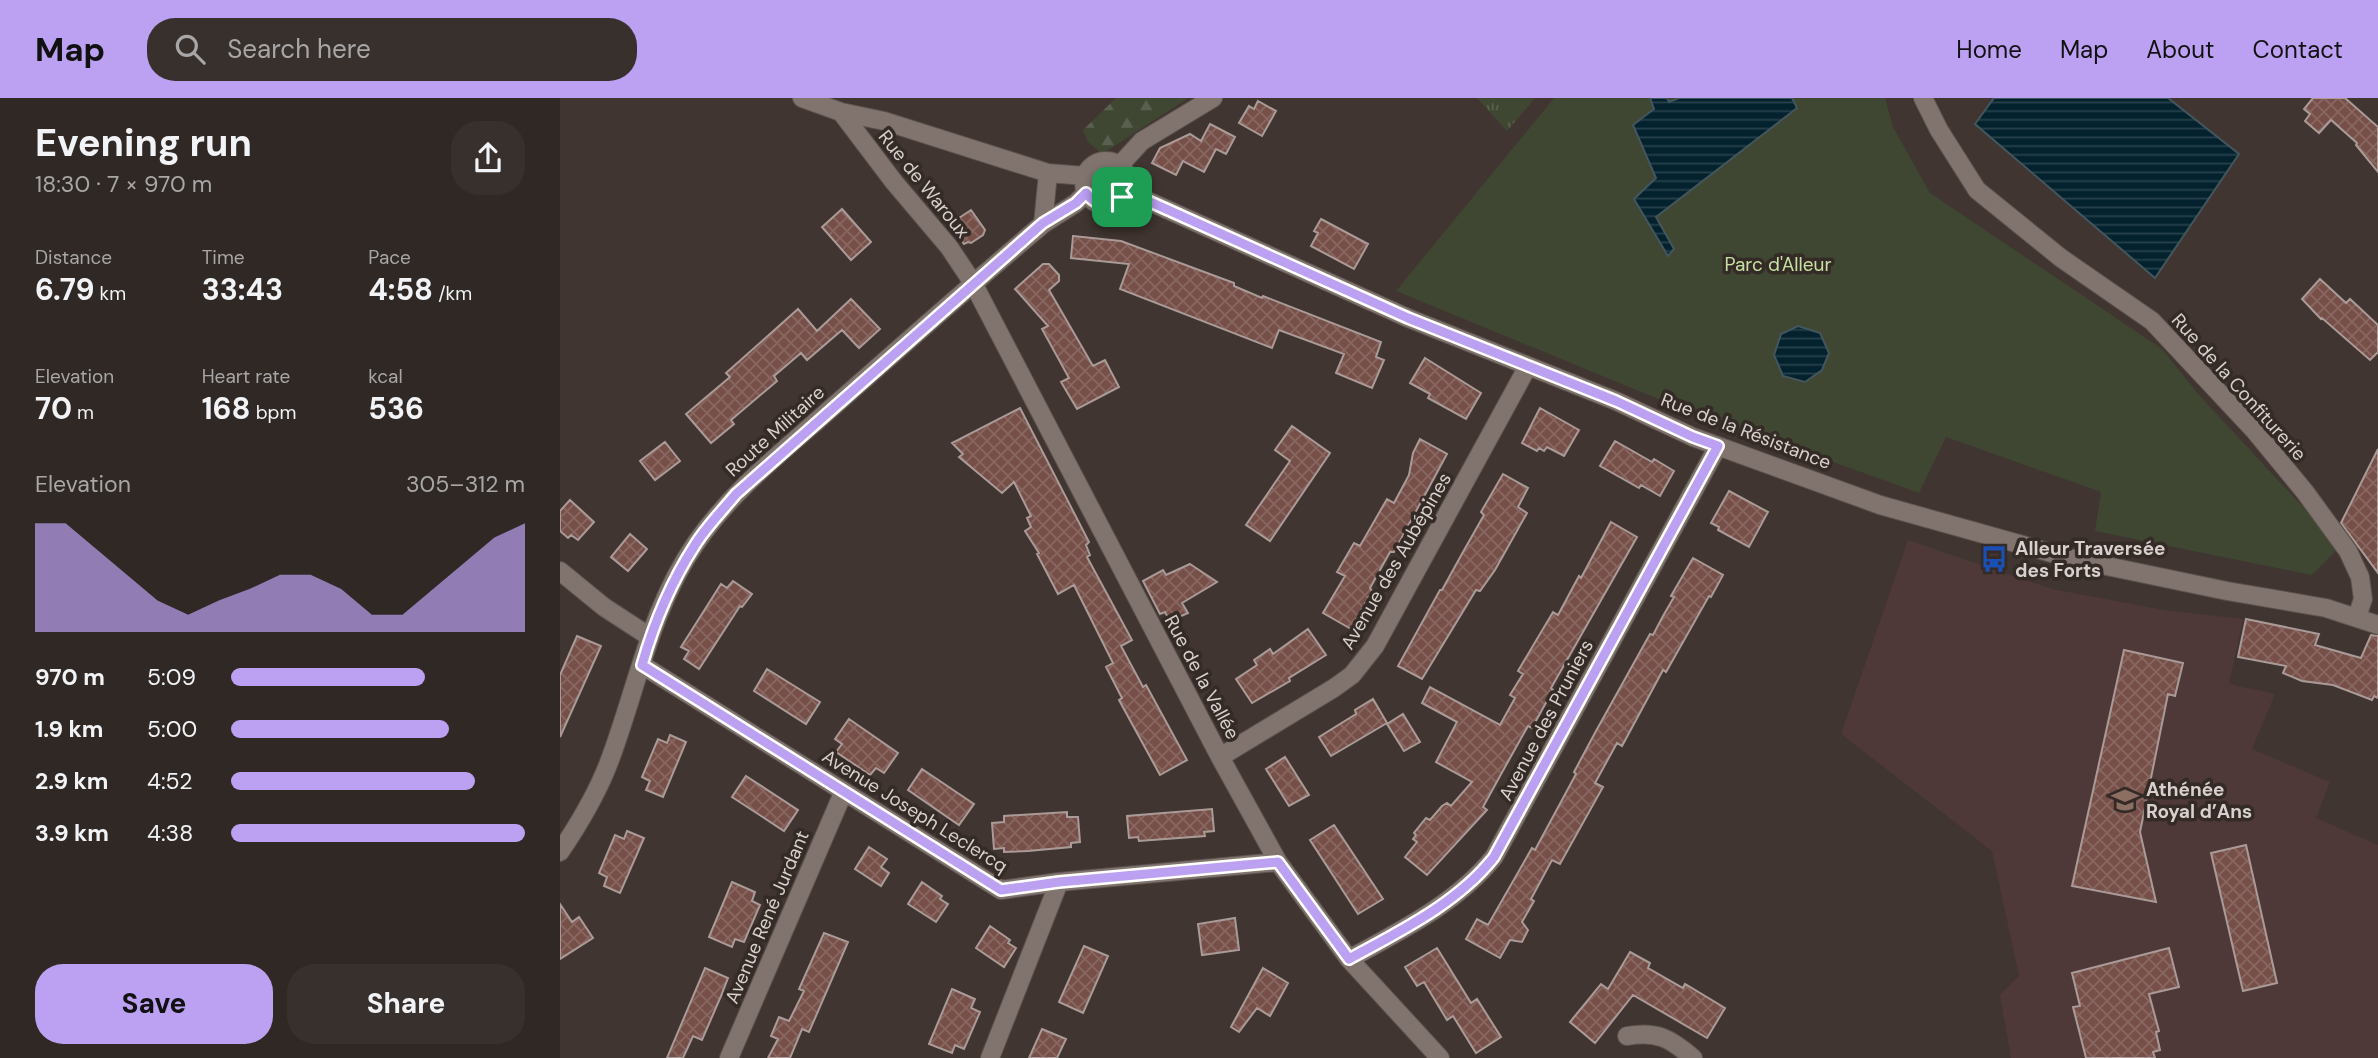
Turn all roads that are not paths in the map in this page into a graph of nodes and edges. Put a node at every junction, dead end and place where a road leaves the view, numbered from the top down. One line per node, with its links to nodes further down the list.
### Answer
1 (802, 98): 4 (street, Rue de Waroux)
2 (1213, 98): 5 (street)
3 (1923, 98): 14 (street, Rue de la Confiturerie)
4 (841, 112): 6 (street, Rue de Waroux); 10 (street, Rue de Waroux)
5 (1119, 166): 7 (street); 8 (street)
6 (1048, 173): 7 (street, Rue de Waroux); 9 (street)
7 (1085, 184): 8 (street); 9 (street, Route Militaire)
8 (1126, 191): 11 (street, Rue de la Résistance)
9 (1043, 223): 10 (street, Route Militaire)
10 (973, 283): 16 (street, Route Militaire); 18 (street, Rue de la Vallée)
11 (1528, 366): 12 (street, Rue de la Résistance); 18 (street, Avenue des Aubépines)
12 (1718, 446): 14 (street, Rue de la Résistance); 23 (street, Avenue des Pruniers)
13 (560, 571): 16 (street)
14 (2357, 617): 15 (street, Rue de la Résistance)
15 (2378, 625)
16 (650, 637): 17 (street, Route Militaire)
17 (642, 665): 19 (street, Avenue Joseph Leclercq); 20 (street, Route Militaire)
18 (1220, 757): 21 (street, Rue de la Vallée)
19 (843, 793): 22 (street, Avenue Joseph Leclercq); 25 (street, Avenue René Jurdant)
20 (560, 852)
21 (1278, 862): 22 (street, Avenue Joseph Leclercq); 23 (street, Rue de la Vallée)
22 (1059, 882): 26 (street)
23 (1349, 959): 27 (street, Rue de la Vallée)
24 (1627, 1036): 28 (street)
25 (729, 1058)
26 (990, 1058)
27 (1440, 1058)
28 (1693, 1058)

